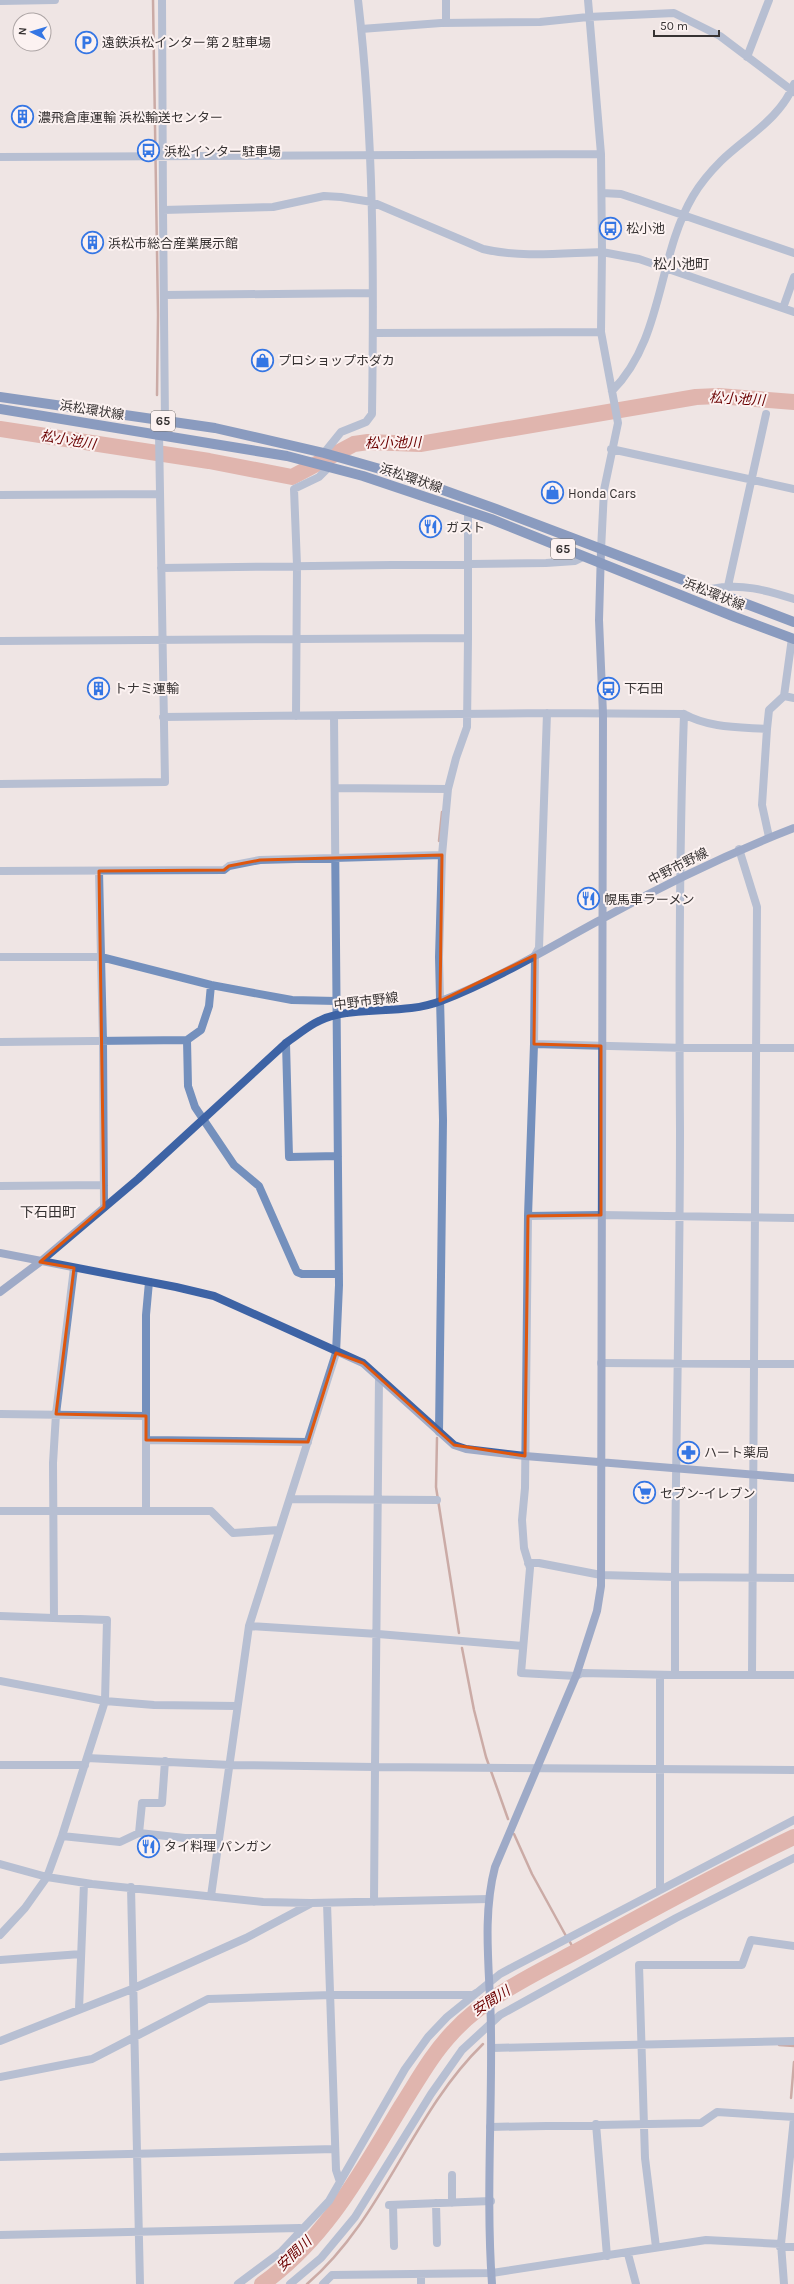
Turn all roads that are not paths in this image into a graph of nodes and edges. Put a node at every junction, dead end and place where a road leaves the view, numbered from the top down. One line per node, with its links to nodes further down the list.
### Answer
1 (54, 0): 7 (street)
2 (162, 0): 16 (street)
3 (358, 0): 10 (street)
4 (446, 0): 9 (street)
5 (588, 0): 8 (street)
6 (769, 0): 11 (street)
7 (0, 1)
8 (588, 16): 9 (street); 11 (street); 14 (street)
9 (446, 23): 10 (street)
10 (361, 29): 13 (street)
11 (747, 57): 12 (street)
12 (793, 89): 20 (street)
13 (370, 154): 14 (street); 16 (street); 18 (street)
14 (601, 154): 17 (street)
15 (0, 157): 16 (street)
16 (161, 157): 19 (street)
17 (602, 193): 20 (street); 21 (street)
18 (372, 202): 19 (street); 21 (street); 25 (street)
19 (163, 210): 26 (street)
20 (684, 216): 22 (street); 23 (street)
21 (602, 252): 23 (street); 29 (street)
22 (794, 253)
23 (667, 268): 27 (street); 31 (street)
24 (794, 278): 27 (street)
25 (372, 293): 26 (street); 30 (street)
26 (164, 296): 35 (street)
27 (783, 308): 28 (street)
28 (794, 312)
29 (602, 332): 30 (street); 31 (street)
30 (373, 333): 38 (street)
31 (612, 391): 37 (street)
32 (0, 397): 35 (main road, 浜松環状線 / 65)
33 (0, 409): 36 (main road, 浜松環状線 / 65)
34 (766, 414): 40 (street)
35 (166, 422): 38 (main road, 浜松環状線 / 65)
36 (159, 438): 39 (main road, 浜松環状線 / 65); 42 (street)
37 (611, 449): 40 (street); 45 (street)
38 (324, 453): 45 (main road, 浜松環状線 / 65)
39 (330, 466): 44 (main road, 浜松環状線 / 65); 49 (street)
40 (752, 480): 41 (street); 51 (street)
41 (794, 490)
42 (159, 494): 43 (street); 50 (street)
43 (0, 495)
44 (468, 512): 46 (main road, 浜松環状線 / 65); 48 (street)
45 (600, 550): 47 (street); 52 (main road, 浜松環状線 / 65)
46 (583, 557): 47 (main road, 浜松環状線 / 65); 48 (street)
47 (602, 563): 57 (main road, 浜松環状線 / 65); 64 (street)
48 (468, 564): 49 (street); 56 (street)
49 (297, 565): 50 (street); 55 (street)
50 (161, 568): 58 (street)
51 (728, 586): 52 (street); 53 (street)
52 (711, 589): 54 (main road, 浜松環状線 / 65)
53 (794, 600)
54 (794, 622)
55 (296, 638): 56 (street); 58 (street); 66 (street)
56 (468, 638): 63 (street)
57 (793, 638): 60 (street)
58 (163, 640): 59 (street); 68 (street)
59 (0, 641)
60 (784, 696): 61 (street); 69 (street)
61 (794, 698)
62 (547, 713): 63 (street); 64 (street); 82 (street)
63 (468, 714): 67 (street); 72 (street)
64 (603, 714): 65 (street); 81 (street)
65 (684, 714): 69 (street); 80 (street)
66 (296, 716): 67 (street); 68 (street)
67 (334, 716): 71 (street)
68 (162, 717): 70 (street)
69 (767, 729): 74 (street)
70 (0, 784)
71 (335, 788): 72 (street); 77 (street)
72 (448, 788): 76 (street)
73 (794, 828): 74 (street, 中野市野線)
74 (769, 837): 75 (street, 中野市野線)
75 (739, 849): 80 (street, 中野市野線); 96 (street)
76 (442, 855): 77 (street); 86 (street)
77 (334, 858): 79 (street); 87 (street)
78 (0, 871): 79 (street)
79 (99, 871): 84 (street)
80 (680, 878): 81 (street, 中野市野線); 95 (street)
81 (602, 918): 82 (street, 中野市野線); 94 (street)
82 (535, 955): 86 (street, 中野市野線); 93 (street)
83 (0, 956): 84 (street)
84 (101, 956): 85 (street); 90 (street)
85 (211, 985): 87 (street); 89 (street)
86 (440, 1001): 88 (street, 中野市野線); 123 (street)
87 (336, 1002): 88 (street)
88 (336, 1015): 92 (street, 中野市野線); 99 (street)
89 (187, 1040): 90 (street); 98 (street)
90 (103, 1041): 91 (street); 100 (street)
91 (0, 1042)
92 (286, 1043): 98 (street, 中野市野線); 99 (street)
93 (534, 1044): 94 (street); 104 (street)
94 (601, 1046): 95 (street); 103 (street)
95 (678, 1048): 96 (street); 105 (street)
96 (756, 1048): 97 (street); 106 (street)
97 (794, 1048)
98 (204, 1119): 102 (street, 中野市野線); 111 (street)
99 (338, 1156): 111 (street)
100 (104, 1185): 101 (street); 102 (street)
101 (0, 1186)
102 (104, 1207): 109 (street, 中野市野線)
103 (601, 1215): 104 (street); 105 (street); 115 (street)
104 (528, 1216): 126 (street)
105 (678, 1217): 106 (street); 116 (street)
106 (756, 1218): 107 (street); 117 (street)
107 (794, 1218)
108 (0, 1253): 109 (street)
109 (40, 1262): 110 (street); 113 (street, 中野市野線)
110 (74, 1268): 112 (street); 121 (street)
111 (339, 1274): 114 (street)
112 (149, 1282): 114 (street); 122 (street)
113 (0, 1292)
114 (336, 1353): 119 (street); 125 (street)
115 (601, 1363): 116 (street); 127 (street)
116 (678, 1364): 117 (street); 128 (street)
117 (754, 1364): 118 (street); 129 (street)
118 (794, 1364)
119 (379, 1378): 123 (street); 133 (street)
120 (0, 1414): 121 (street)
121 (56, 1414): 122 (street); 134 (street)
122 (146, 1416): 124 (street)
123 (439, 1432): 126 (street)
124 (146, 1440): 125 (street); 136 (street)
125 (308, 1442): 131 (street)
126 (525, 1456): 127 (street); 138 (street)
127 (600, 1462): 128 (street); 139 (street)
128 (676, 1469): 129 (street); 140 (street)
129 (753, 1475): 130 (street); 141 (street)
130 (794, 1478)
131 (290, 1499): 133 (street); 137 (street)
132 (437, 1500): 133 (street)
133 (378, 1501): 146 (street)
134 (54, 1510): 135 (street); 136 (street); 144 (street)
135 (0, 1511)
136 (146, 1511): 137 (street)
137 (279, 1530): 145 (street)
138 (528, 1563): 139 (street); 147 (street)
139 (601, 1575): 140 (street); 152 (street)
140 (675, 1577): 141 (street); 150 (street)
141 (753, 1577): 142 (street); 148 (street)
142 (794, 1578)
143 (0, 1616): 144 (street)
144 (54, 1618): 154 (street)
145 (249, 1626): 146 (street); 155 (street)
146 (378, 1634): 147 (street); 160 (street)
147 (523, 1646): 152 (street)
148 (752, 1674): 150 (street); 151 (street)
149 (660, 1675): 150 (street); 152 (street); 162 (street)
150 (675, 1675)
151 (794, 1675)
152 (576, 1676): 161 (street)
153 (0, 1681): 154 (street)
154 (105, 1701): 155 (street); 157 (street)
155 (237, 1706): 158 (street)
156 (165, 1761): 157 (street); 158 (street); 165 (street)
157 (86, 1762): 159 (street); 166 (street)
158 (230, 1764): 160 (street); 167 (street)
159 (0, 1765)
160 (375, 1767): 161 (street); 176 (street)
161 (536, 1768): 162 (street); 175 (street)
162 (660, 1770): 163 (street); 173 (street)
163 (794, 1770)
164 (794, 1820): 173 (street)
165 (139, 1833): 166 (street); 167 (street)
166 (62, 1836): 170 (street)
167 (219, 1838): 174 (street)
168 (794, 1858): 187 (street)
169 (0, 1864): 170 (street)
170 (47, 1877): 171 (street); 179 (street)
171 (84, 1883): 172 (street); 181 (street)
172 (131, 1887): 174 (street); 184 (street)
173 (660, 1890): 183 (street)
174 (211, 1896): 177 (street)
175 (489, 1899): 176 (street); 183 (street)
176 (374, 1902): 178 (street)
177 (311, 1903): 178 (street); 184 (street)
178 (327, 1903): 185 (street)
179 (0, 1936)
180 (794, 1946): 191 (street)
181 (81, 1954): 182 (street); 186 (street)
182 (0, 1960)
183 (489, 1984): 185 (street); 187 (street); 203 (street)
184 (132, 1989): 186 (street); 188 (street)
185 (331, 1995): 188 (street); 198 (street)
186 (79, 2009): 189 (street)
187 (491, 2025): 192 (street); 221 (street)
188 (134, 2038): 193 (street); 199 (street)
189 (0, 2041)
190 (794, 2041): 191 (street)
191 (642, 2044): 192 (street); 195 (street)
192 (492, 2048): 197 (street)
193 (0, 2077)
194 (794, 2118): 195 (street); 201 (street)
195 (644, 2123): 196 (street); 213 (street)
196 (596, 2124): 197 (street); 216 (street)
197 (490, 2127): 204 (street)
198 (335, 2149): 199 (street); 203 (street)
199 (136, 2154): 200 (street); 208 (street)
200 (0, 2157)
201 (792, 2166): 211 (street)
202 (452, 2175): 205 (street)
203 (340, 2182): 207 (street)
204 (491, 2201): 205 (street); 217 (street)
205 (452, 2203): 206 (street)
206 (436, 2204): 210 (street); 212 (street)
207 (303, 2229): 208 (street); 220 (street)
208 (139, 2232): 209 (street); 219 (street)
209 (0, 2235)
210 (437, 2243)
211 (781, 2245): 213 (street); 214 (street); 226 (street)
212 (394, 2246)
213 (656, 2247): 215 (street)
214 (794, 2247)
215 (628, 2254): 216 (street); 225 (street)
216 (607, 2256): 217 (street)
217 (492, 2273): 218 (street); 224 (street)
218 (421, 2274): 222 (street); 223 (street)
219 (140, 2284)
220 (238, 2284)
221 (290, 2284)
222 (323, 2284)
223 (422, 2284)
224 (492, 2284)
225 (636, 2284)
226 (784, 2284)

